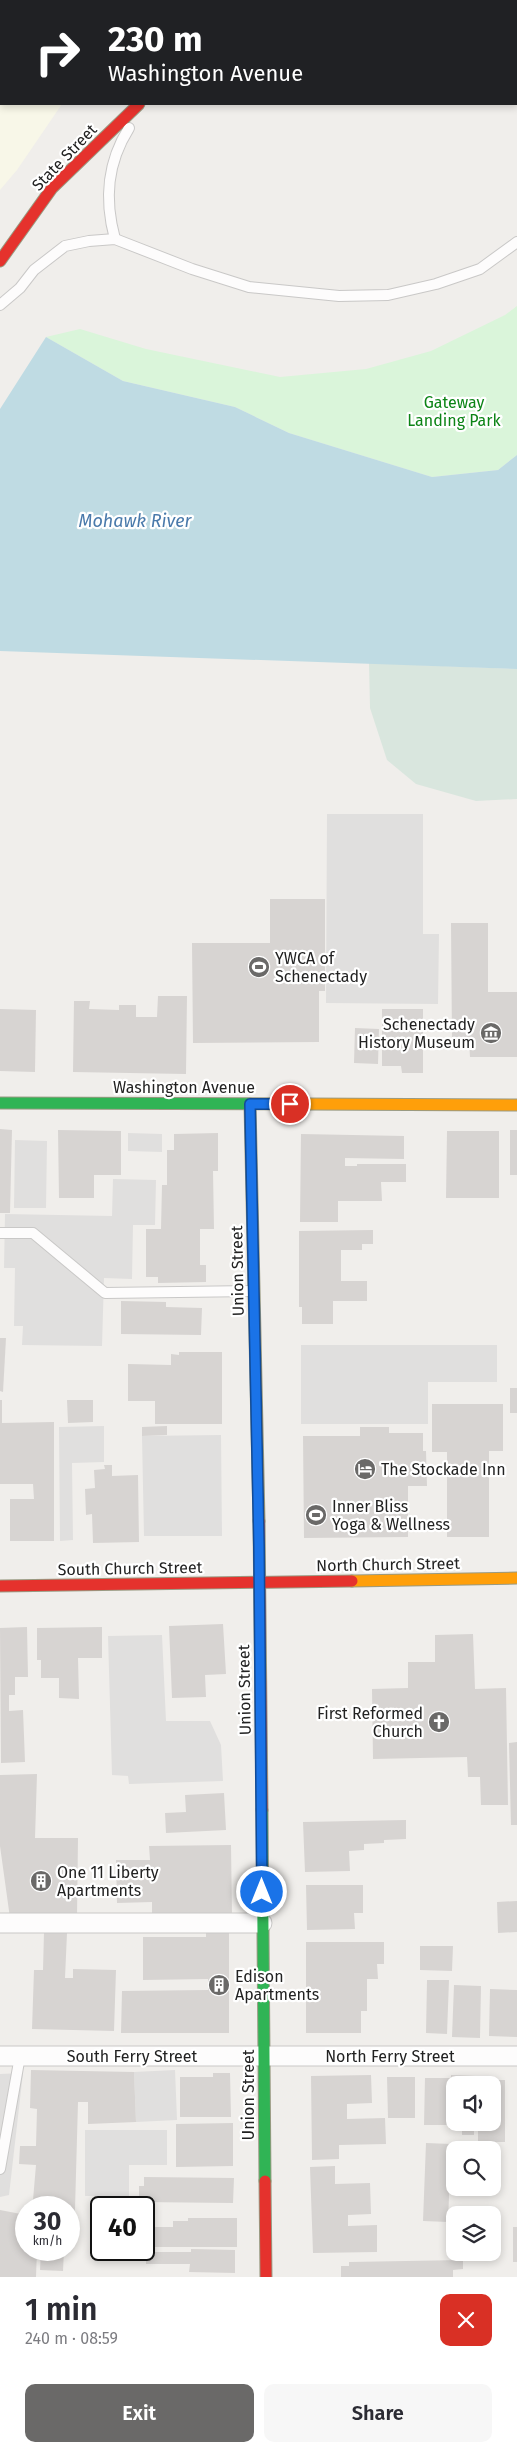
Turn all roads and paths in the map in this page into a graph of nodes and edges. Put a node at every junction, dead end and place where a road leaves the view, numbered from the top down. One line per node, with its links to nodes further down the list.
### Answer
1 (137, 105): 5 (street, State Street)
2 (143, 105): 3 (lane)
3 (115, 239): 4 (lane); 6 (lane)
4 (517, 242)
5 (0, 261)
6 (0, 304)
7 (0, 1103): 8 (street, Washington Avenue)
8 (250, 1104): 9 (street, Washington Avenue); 11 (street, Union Street)
9 (517, 1105)
10 (0, 1233): 11 (lane)
11 (254, 1291): 13 (street, Union Street)
12 (517, 1578): 13 (street, North Church Street)
13 (260, 1582): 14 (street, South Church Street); 16 (street, Union Street)
14 (0, 1586)
15 (0, 1922): 16 (street)
16 (262, 1923): 20 (street, Union Street)
17 (0, 2056): 18 (street, South Ferry Street)
18 (20, 2056): 20 (street, South Ferry Street); 21 (lane)
19 (517, 2056): 20 (street, North Ferry Street)
20 (264, 2057): 22 (street, Union Street)
21 (0, 2170)
22 (266, 2277)

